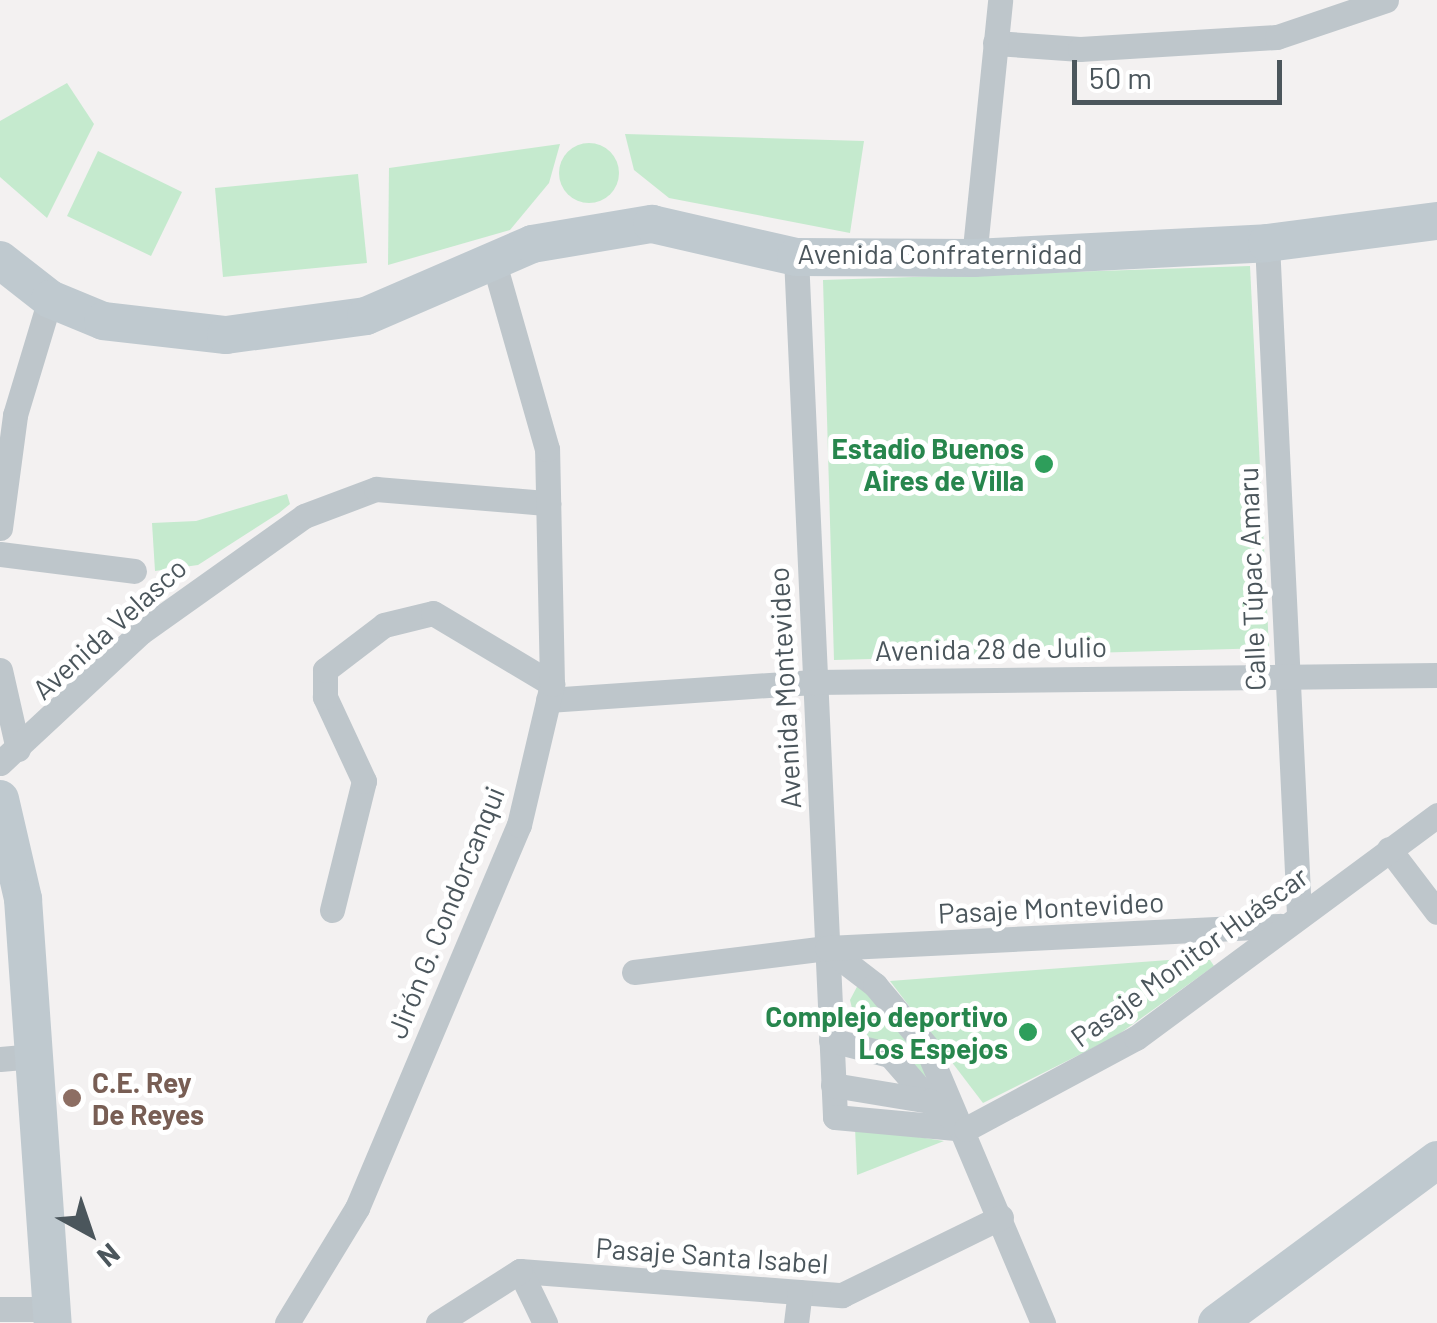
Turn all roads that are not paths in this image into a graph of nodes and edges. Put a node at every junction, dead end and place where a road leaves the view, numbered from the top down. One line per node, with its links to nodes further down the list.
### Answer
1 (1000, 0): 3 (street)
2 (1386, 0): 3 (street)
3 (996, 42): 7 (street)
4 (1437, 221): 5 (street, Avenida Confraternidad)
5 (1267, 243): 7 (street, Avenida Confraternidad); 16 (street, Calle Túpac Amaru)
6 (796, 256): 7 (street, Avenida Confraternidad); 9 (street, Avenida Confraternidad); 18 (street, Avenida Montevideo)
7 (974, 258)
8 (0, 260): 10 (street, Avenida Confraternidad)
9 (494, 263): 10 (street, Avenida Confraternidad); 11 (street, Jirón G. Condorcanqui)
10 (50, 299): 12 (street)
11 (548, 502): 19 (street, Jirón G. Condorcanqui); 20 (street, Avenida Velasco)
12 (0, 528)
13 (0, 554): 14 (street)
14 (134, 570)
15 (0, 670): 20 (street)
16 (1284, 672): 17 (street, Avenida 28 de Julio); 18 (street, Avenida 28 de Julio); 26 (street, Calle Túpac Amaru)
17 (1437, 676)
18 (813, 682): 19 (street, Avenida 28 de Julio); 27 (street, Avenida Montevideo)
19 (550, 692): 24 (street); 41 (street, Jirón G. Condorcanqui)
20 (9, 756)
21 (0, 799): 30 (street)
22 (1437, 815): 23 (street, Pasaje Monitor Huáscar)
23 (1390, 849): 25 (street); 26 (street, Pasaje Monitor Huáscar)
24 (332, 910)
25 (1437, 912)
26 (1289, 919): 27 (street, Pasaje Montevideo); 34 (street, Pasaje Monitor Huáscar)
27 (827, 948): 28 (street, Pasaje Montevideo); 29 (street, Avenida Montevideo); 34 (street)
28 (634, 972)
29 (831, 1040): 32 (street, Avenida Montevideo); 33 (street)
30 (38, 1056): 31 (street); 40 (street)
31 (0, 1059)
32 (833, 1085): 33 (street); 34 (street, Avenida Montevideo)
33 (930, 1101): 34 (street)
34 (966, 1130): 36 (street)
35 (1437, 1160): 45 (street)
36 (1001, 1218): 39 (street, Pasaje Santa Isabel); 44 (street)
37 (520, 1270): 39 (street, Pasaje Santa Isabel); 42 (street); 43 (street)
38 (0, 1309): 40 (street)
39 (801, 1313)
40 (52, 1316)
41 (288, 1323)
42 (438, 1323)
43 (545, 1323)
44 (1043, 1323)
45 (1218, 1323)

